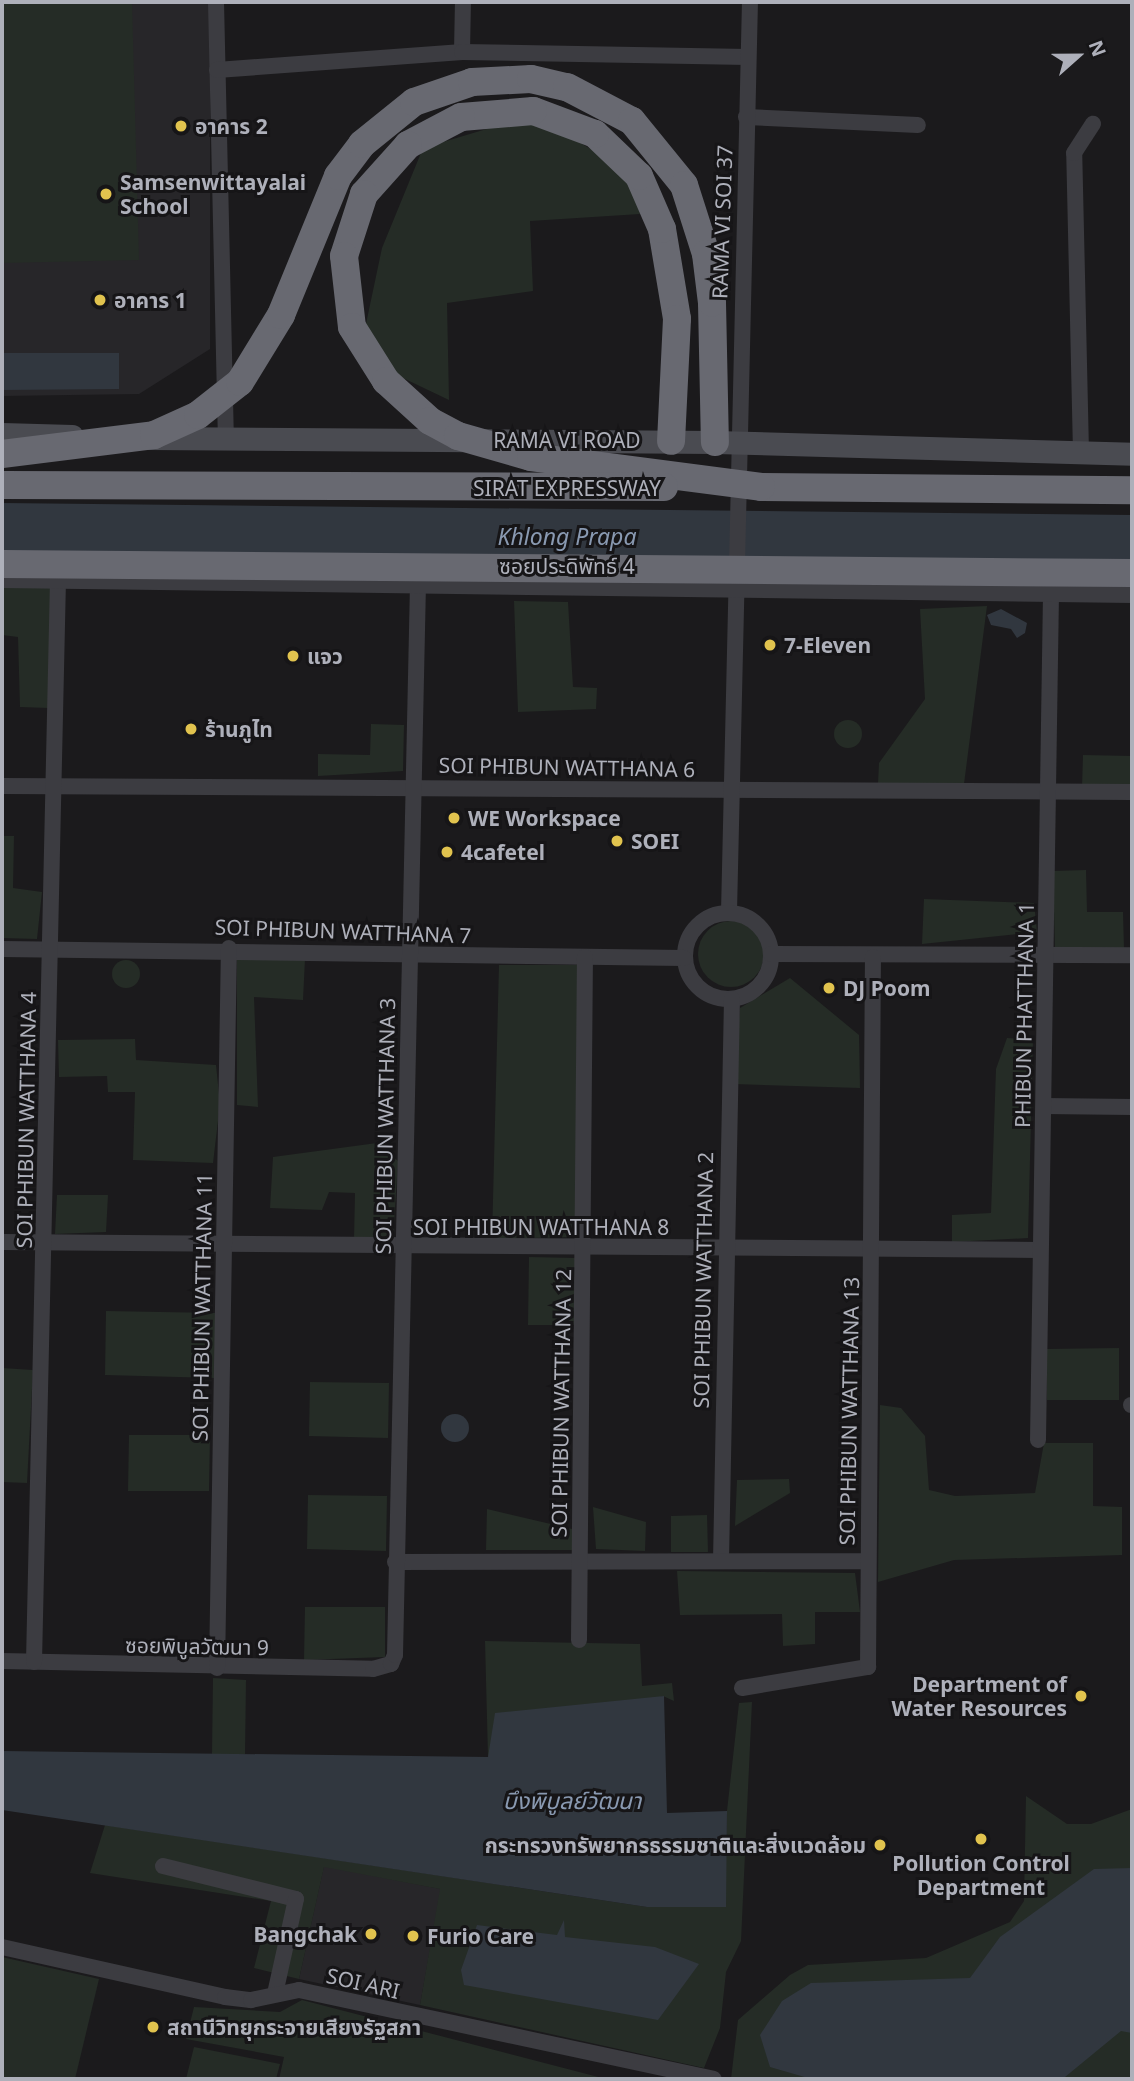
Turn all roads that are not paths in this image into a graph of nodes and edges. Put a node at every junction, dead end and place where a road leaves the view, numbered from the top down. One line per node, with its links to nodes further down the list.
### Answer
1 (216, 2): 6 (street)
2 (463, 2): 4 (street)
3 (750, 2): 5 (street, RAMA VI SOI 37)
4 (462, 52): 5 (street); 6 (street)
5 (748, 57): 7 (street, RAMA VI SOI 37)
6 (217, 70): 11 (street)
7 (746, 117): 9 (street); 13 (street, RAMA VI SOI 37)
8 (1093, 124): 14 (street)
9 (918, 125)
10 (2, 434): 11 (main road, RAMA VI ROAD)
11 (226, 440): 12 (main road, RAMA VI ROAD)
12 (671, 441): 13 (main road, RAMA VI ROAD); 17 (highway, bridge)
13 (729, 443): 14 (main road, RAMA VI ROAD); 15 (highway, bridge); 17 (street, RAMA VI SOI 37)
14 (1082, 452): 16 (main road, RAMA VI ROAD)
15 (2, 454)
16 (1132, 454)
17 (751, 478): 18 (highway, SIRAT EXPRESSWAY, bridge); 19 (highway, SIRAT EXPRESSWAY); 24 (street, RAMA VI SOI 37, bridge)
18 (2, 485)
19 (1132, 490)
20 (2, 564): 21 (highway, bridge)
21 (1132, 573)
22 (2, 578): 23 (street, ซอยประดิพัทธ์ 4)
23 (58, 579): 25 (street, ซอยประดิพัทธ์ 4); 28 (street, SOI PHIBUN WATTHANA 4)
24 (736, 581): 25 (street, ซอยประดิพัทธ์ 4); 26 (street, ซอยประดิพัทธ์ 4); 31 (street, RAMA VI SOI 37)
25 (418, 588): 30 (street, SOI PHIBUN WATTHANA 3)
26 (1051, 592): 27 (street, ซอยประดิพัทธ์ 4); 32 (street, PHIBUN PHATTHANA 1)
27 (1132, 593)
28 (54, 785): 29 (street, SOI PHIBUN WATTHANA 6); 30 (street, SOI PHIBUN WATTHANA 6); 37 (street, SOI PHIBUN WATTHANA 4)
29 (2, 786)
30 (414, 787): 31 (street, SOI PHIBUN WATTHANA 6); 38 (street, SOI PHIBUN WATTHANA 3)
31 (731, 790): 32 (street, SOI PHIBUN WATTHANA 6); 34 (street, RAMA VI SOI 37)
32 (1046, 792): 33 (street, SOI PHIBUN WATTHANA 6); 40 (street, PHIBUN PHATTHANA 1)
33 (1132, 792)
34 (729, 912): 39 (street); 44 (street)
35 (229, 948): 37 (street, SOI PHIBUN WATTHANA 7); 38 (street, SOI PHIBUN WATTHANA 7); 50 (street, SOI PHIBUN WATTHANA 11)
36 (2, 949): 37 (street, SOI PHIBUN WATTHANA 7)
37 (51, 949): 49 (street, SOI PHIBUN WATTHANA 4)
38 (410, 954): 42 (street, SOI PHIBUN WATTHANA 7); 52 (street, SOI PHIBUN WATTHANA 3)
39 (771, 954): 43 (street); 45 (street)
40 (1046, 954): 41 (street); 43 (street); 46 (street, PHIBUN PHATTHANA 1)
41 (1132, 955)
42 (585, 957): 44 (street, SOI PHIBUN WATTHANA 7); 53 (street, SOI PHIBUN WATTHANA 12)
43 (873, 957): 54 (street, SOI PHIBUN WATTHANA 13)
44 (684, 958): 45 (street)
45 (732, 999): 51 (street, SOI PHIBUN WATTHANA 2)
46 (1044, 1106): 47 (street); 55 (street, PHIBUN PHATTHANA 1)
47 (1132, 1107)
48 (2, 1242): 49 (street, SOI PHIBUN WATTHANA 8)
49 (44, 1242): 50 (street, SOI PHIBUN WATTHANA 8); 63 (street, SOI PHIBUN WATTHANA 4)
50 (225, 1244): 52 (street, SOI PHIBUN WATTHANA 8); 65 (street, SOI PHIBUN WATTHANA 11)
51 (725, 1247): 53 (street, SOI PHIBUN WATTHANA 8); 54 (street, SOI PHIBUN WATTHANA 8); 59 (street, SOI PHIBUN WATTHANA 2)
52 (404, 1248): 53 (street, SOI PHIBUN WATTHANA 8); 58 (street, SOI PHIBUN WATTHANA 3)
53 (584, 1248): 60 (street, SOI PHIBUN WATTHANA 12)
54 (872, 1248): 55 (street, SOI PHIBUN WATTHANA 8); 57 (street, SOI PHIBUN WATTHANA 13)
55 (1039, 1250): 56 (street, PHIBUN PHATTHANA 1)
56 (1038, 1440)
57 (867, 1561): 59 (street, SOI PHIBUN WATTHANA 13); 66 (street)
58 (395, 1562): 60 (street, SOI PHIBUN WATTHANA 13); 64 (street, SOI PHIBUN WATTHANA 3)
59 (721, 1562): 60 (street, SOI PHIBUN WATTHANA 13)
60 (580, 1563): 61 (street, SOI PHIBUN WATTHANA 12)
61 (579, 1640)
62 (2, 1661): 63 (street, ซอยพิบูลวัฒนา 9)
63 (34, 1662): 65 (street, ซอยพิบูลวัฒนา 9)
64 (391, 1664): 65 (street, ซอยพิบูลวัฒนา 9)
65 (217, 1668)
66 (742, 1688)
67 (163, 1866): 69 (street)
68 (2, 1947): 69 (street, SOI ARI)
69 (275, 1994): 70 (street, SOI ARI)
70 (714, 2079)

